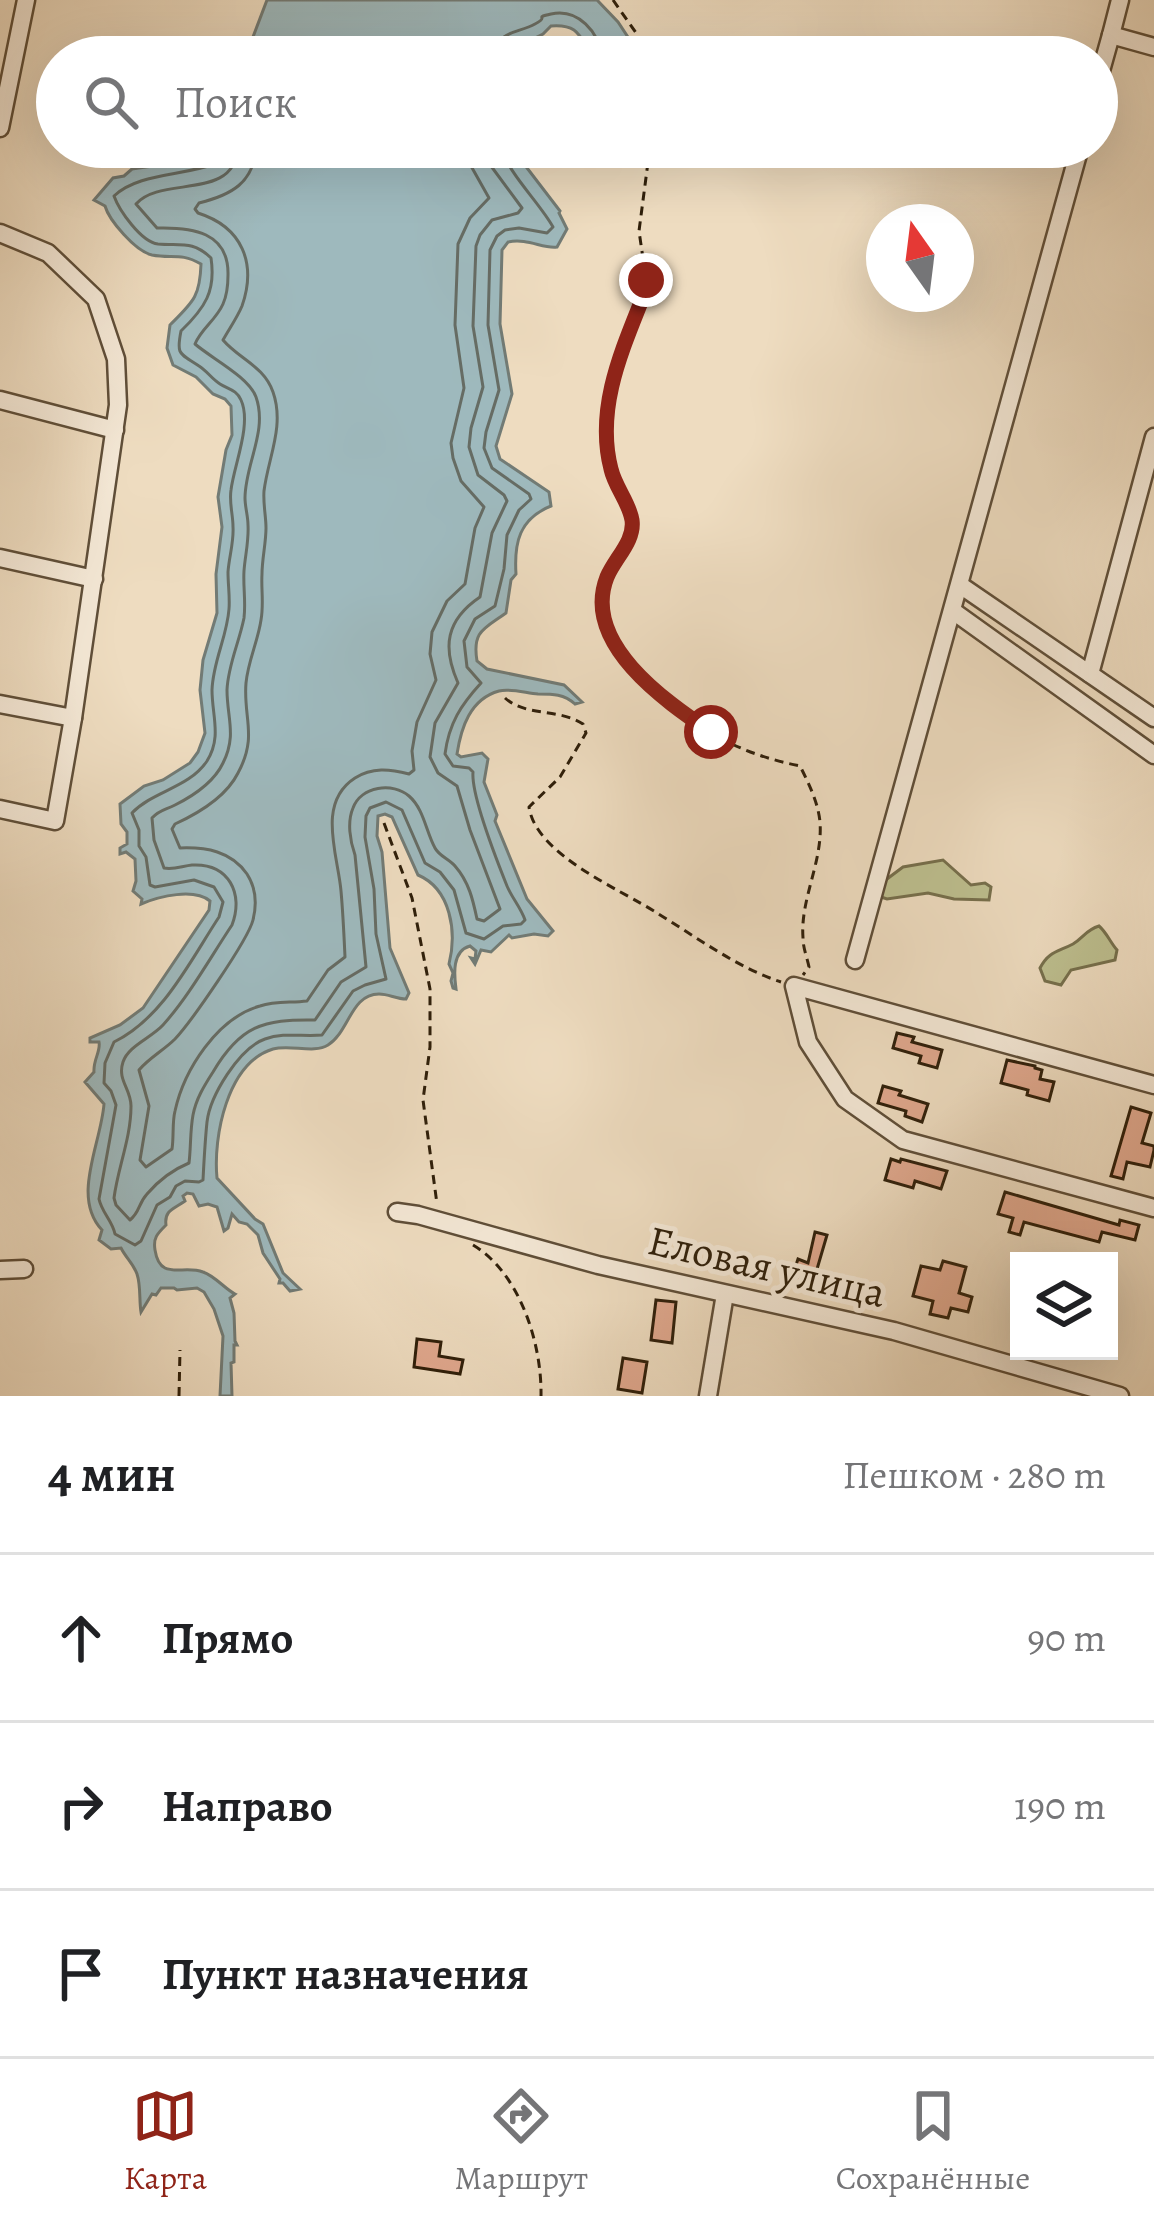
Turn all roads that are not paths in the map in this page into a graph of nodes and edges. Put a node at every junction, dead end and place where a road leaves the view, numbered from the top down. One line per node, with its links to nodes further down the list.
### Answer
1 (26, 0): 7 (street)
2 (1120, 0): 3 (street)
3 (1111, 35): 4 (street)
4 (1115, 36)
5 (1118, 37): 6 (street)
6 (1154, 47)
7 (7, 61): 8 (street)
8 (0, 128)
9 (1074, 168): 16 (street)
10 (0, 233): 12 (street)
11 (0, 400): 12 (street)
12 (115, 430): 15 (street)
13 (1154, 436): 18 (street)
14 (0, 558): 15 (street)
15 (94, 579): 20 (street)
16 (960, 585): 17 (street); 18 (street)
17 (953, 611): 22 (street); 24 (street)
18 (1090, 674): 21 (street)
19 (0, 704): 20 (street)
20 (73, 718): 23 (street)
21 (1154, 718)
22 (1154, 755)
23 (0, 809)
24 (856, 960)
25 (1154, 1085): 26 (street)
26 (1154, 1208)
27 (397, 1212): 30 (street, Еловая улица)
28 (24, 1269): 29 (street)
29 (0, 1270)
30 (725, 1294): 31 (street); 32 (street, Еловая улица)
31 (708, 1396)
32 (1120, 1396)

